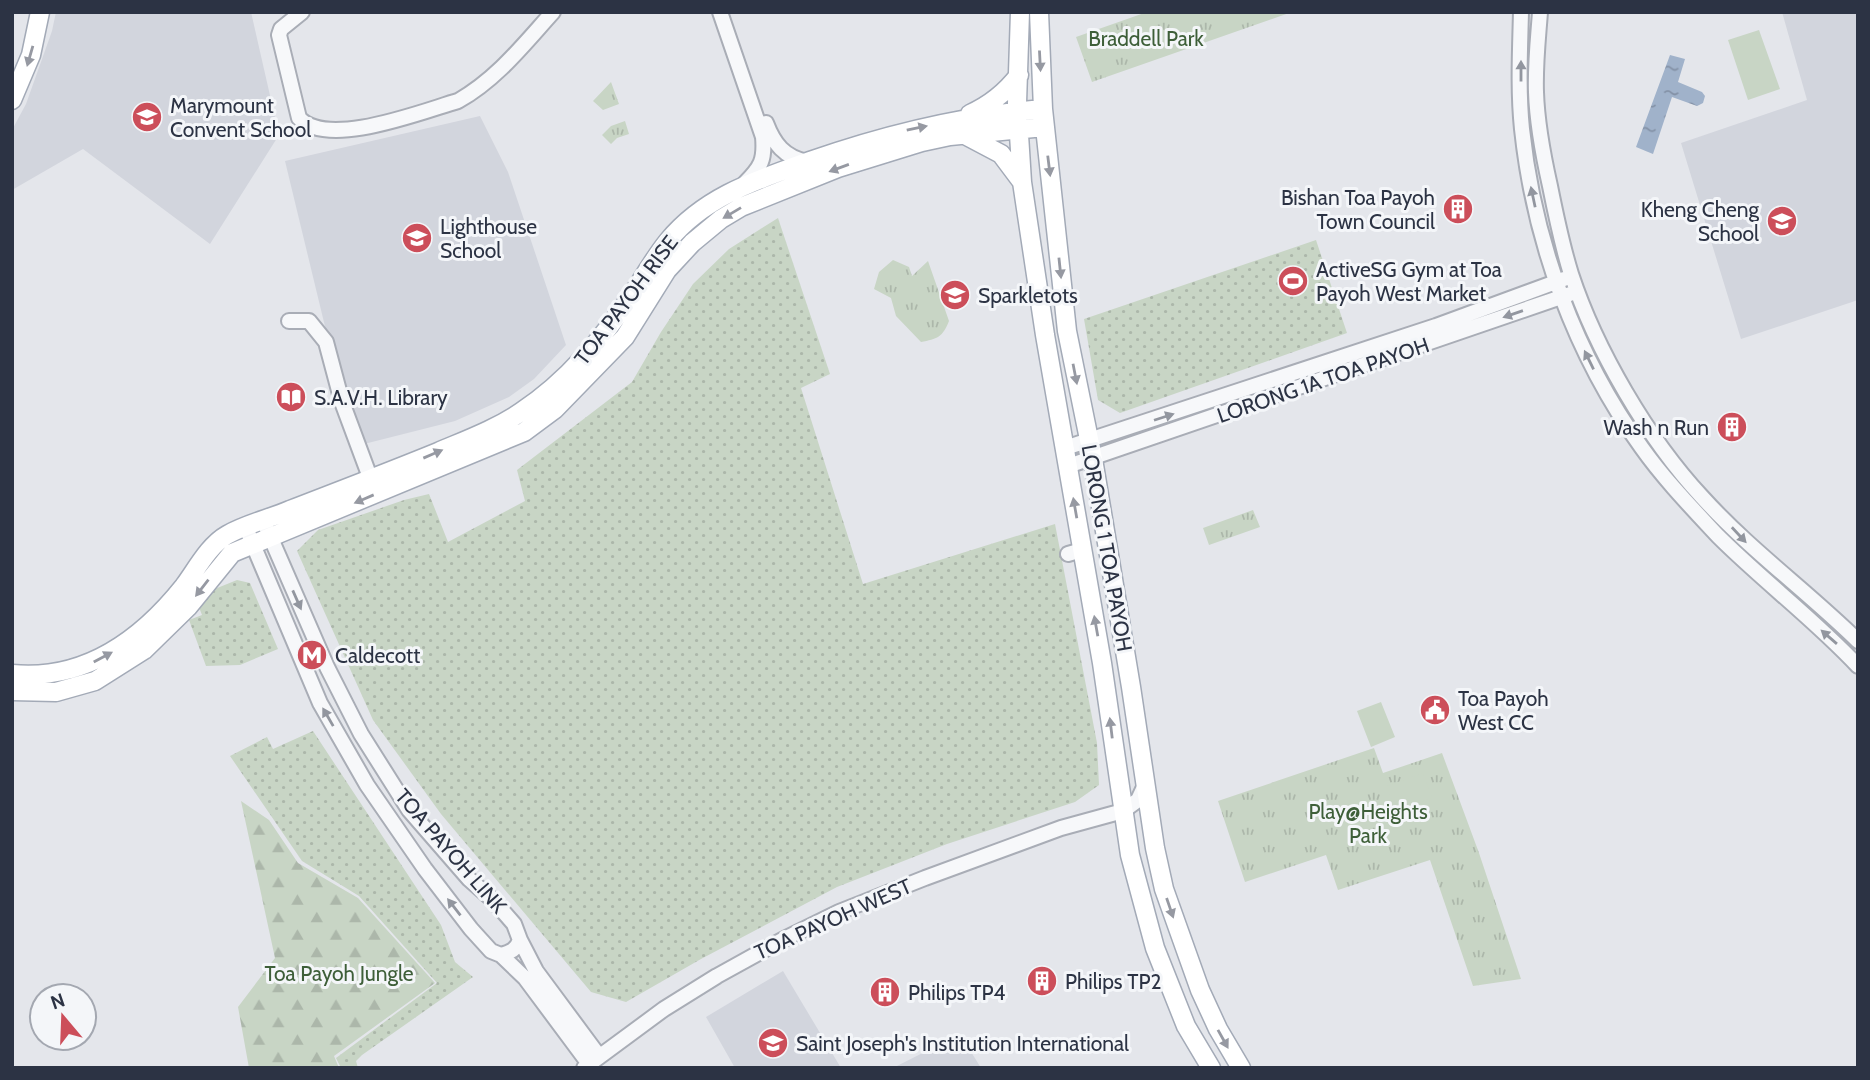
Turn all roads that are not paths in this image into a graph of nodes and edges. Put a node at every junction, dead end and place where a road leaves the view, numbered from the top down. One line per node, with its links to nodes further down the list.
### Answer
1 (40, 12): 11 (main road, one-way to 11)
2 (302, 12): 3 (street)
3 (553, 12)
4 (720, 12): 17 (street)
5 (728, 12): 15 (street)
6 (1020, 12): 10 (main road, LORONG 1 TOA PAYOH)
7 (1039, 12): 12 (main road, LORONG 1 TOA PAYOH, one-way to 12)
8 (1521, 12): 19 (street, one-way to 8)
9 (1540, 12): 18 (street)
10 (1019, 75): 13 (main road, LORONG 1 TOA PAYOH); 14 (main road)
11 (12, 100)
12 (1044, 118): 13 (main road, TOA PAYOH RISE); 25 (main road, LORONG 1 TOA PAYOH, one-way to 25)
13 (1018, 120): 14 (main road, TOA PAYOH RISE); 16 (main road, LORONG 1 TOA PAYOH)
14 (960, 128): 15 (main road, TOA PAYOH RISE, one-way to 14); 16 (main road); 28 (main road, TOA PAYOH RISE, one-way to 28)
15 (807, 162): 17 (main road, TOA PAYOH RISE)
16 (1022, 182): 24 (main road, LORONG 1 TOA PAYOH)
17 (744, 184): 27 (main road, TOA PAYOH RISE, one-way to 17)
18 (1572, 276): 19 (street, LORONG 1A TOA PAYOH); 20 (street)
19 (1556, 282): 21 (street); 23 (street, LORONG 1A TOA PAYOH)
20 (1578, 292): 21 (street, LORONG 1A TOA PAYOH); 30 (street, one-way to 30)
21 (1561, 297): 23 (street, LORONG 1A TOA PAYOH, one-way to 23); 31 (street, one-way to 21)
22 (289, 321): 27 (street)
23 (1445, 330): 25 (street, LORONG 1A TOA PAYOH)
24 (1065, 448): 25 (street, LORONG 1A TOA PAYOH); 26 (main road, LORONG 1 TOA PAYOH)
25 (1091, 450): 26 (street, LORONG 1A TOA PAYOH); 34 (main road, LORONG 1 TOA PAYOH)
26 (1068, 466): 35 (main road, LORONG 1 TOA PAYOH, one-way to 26)
27 (370, 480): 28 (main road, TOA PAYOH RISE)
28 (335, 502): 29 (main road, TOA PAYOH RISE)
29 (258, 532): 32 (main road, TOA PAYOH RISE, one-way to 29); 33 (main road, TOA PAYOH RISE, one-way to 33); 38 (street, TOA PAYOH LINK, one-way to 38); 39 (street, TOA PAYOH LINK, one-way to 29)
30 (1858, 641)
31 (1858, 666)
32 (12, 674)
33 (12, 691)
34 (1145, 785): 35 (street); 36 (main road, LORONG 1 TOA PAYOH)
35 (1116, 806): 37 (main road, LORONG 1 TOA PAYOH); 40 (street, TOA PAYOH WEST)
36 (1155, 848): 37 (main road); 42 (main road, LORONG 1 TOA PAYOH, one-way to 42)
37 (1130, 855): 41 (main road, LORONG 1 TOA PAYOH)
38 (520, 940): 39 (street); 40 (street, TOA PAYOH LINK)
39 (501, 955): 40 (street, TOA PAYOH LINK)
40 (590, 1063)
41 (1211, 1068)
42 (1241, 1068)

